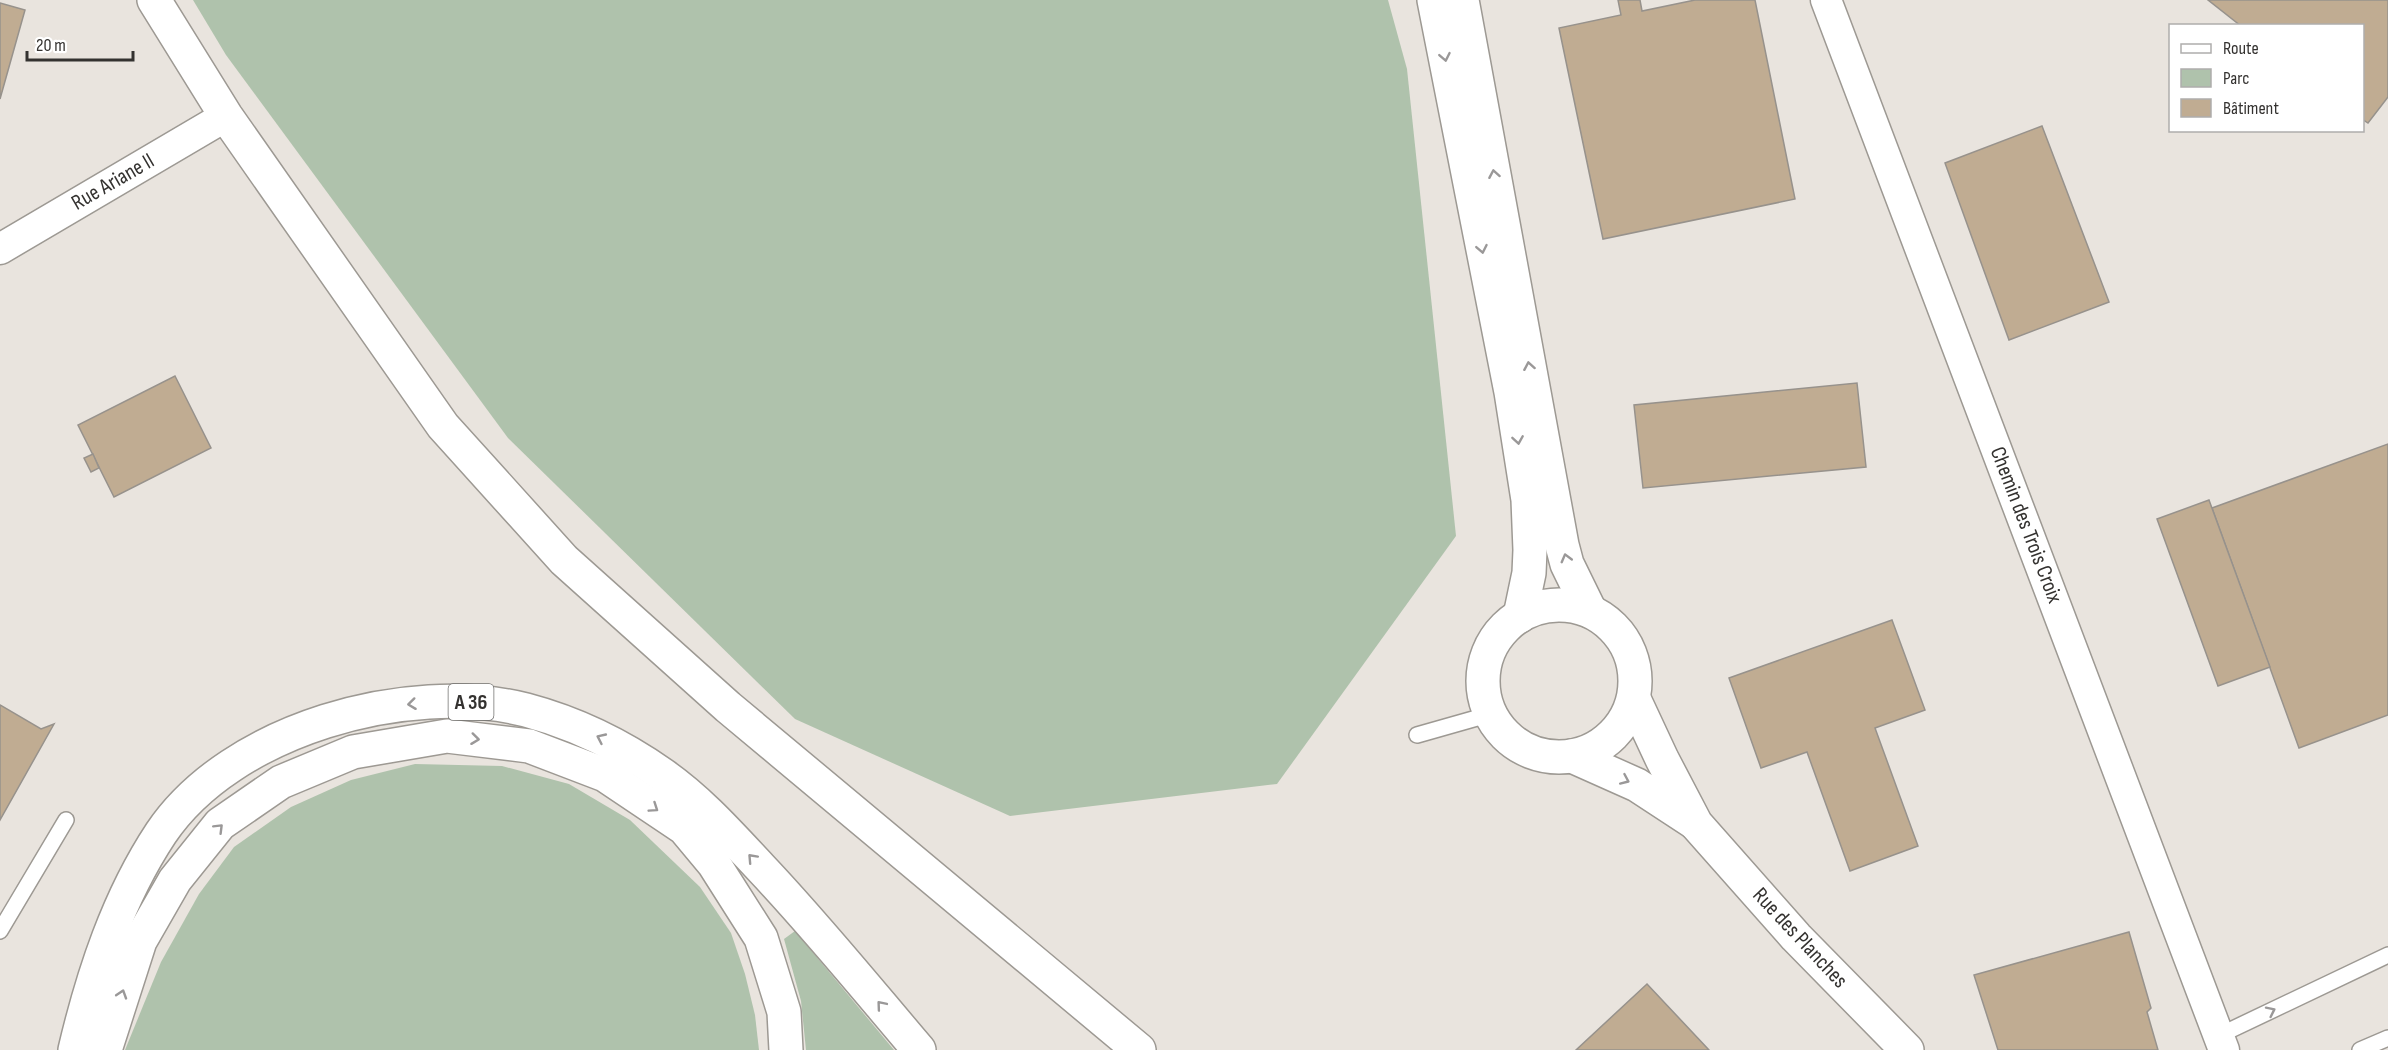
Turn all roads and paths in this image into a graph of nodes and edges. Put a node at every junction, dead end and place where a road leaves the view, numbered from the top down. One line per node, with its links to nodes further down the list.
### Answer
1 (154, 0): 5 (main road)
2 (1434, 0): 8 (main road, one-way to 8)
3 (1462, 0): 7 (main road, one-way to 3)
4 (1826, 0): 18 (street, Chemin des Trois Croix)
5 (226, 116): 6 (street, Rue Ariane II); 23 (main road)
6 (0, 249)
7 (1590, 611): 8 (main road); 9 (main road)
8 (1520, 616): 10 (main road)
9 (1634, 699): 12 (main road); 14 (main road)
10 (1491, 714): 11 (lane); 12 (main road)
11 (1417, 735)
12 (1572, 756): 14 (main road, one-way to 14)
13 (66, 820): 15 (lane)
14 (1696, 824): 24 (main road, Rue des Planches)
15 (0, 931)
16 (2388, 955): 18 (lane, one-way to 16)
17 (2388, 1038): 25 (lane)
18 (2221, 1043)
19 (75, 1050): 22 (main road, A 36, one-way to 19)
20 (105, 1050): 21 (main road, A 36, one-way to 21)
21 (786, 1050)
22 (919, 1050)
23 (1139, 1050)
24 (1907, 1050)
25 (2360, 1050)

